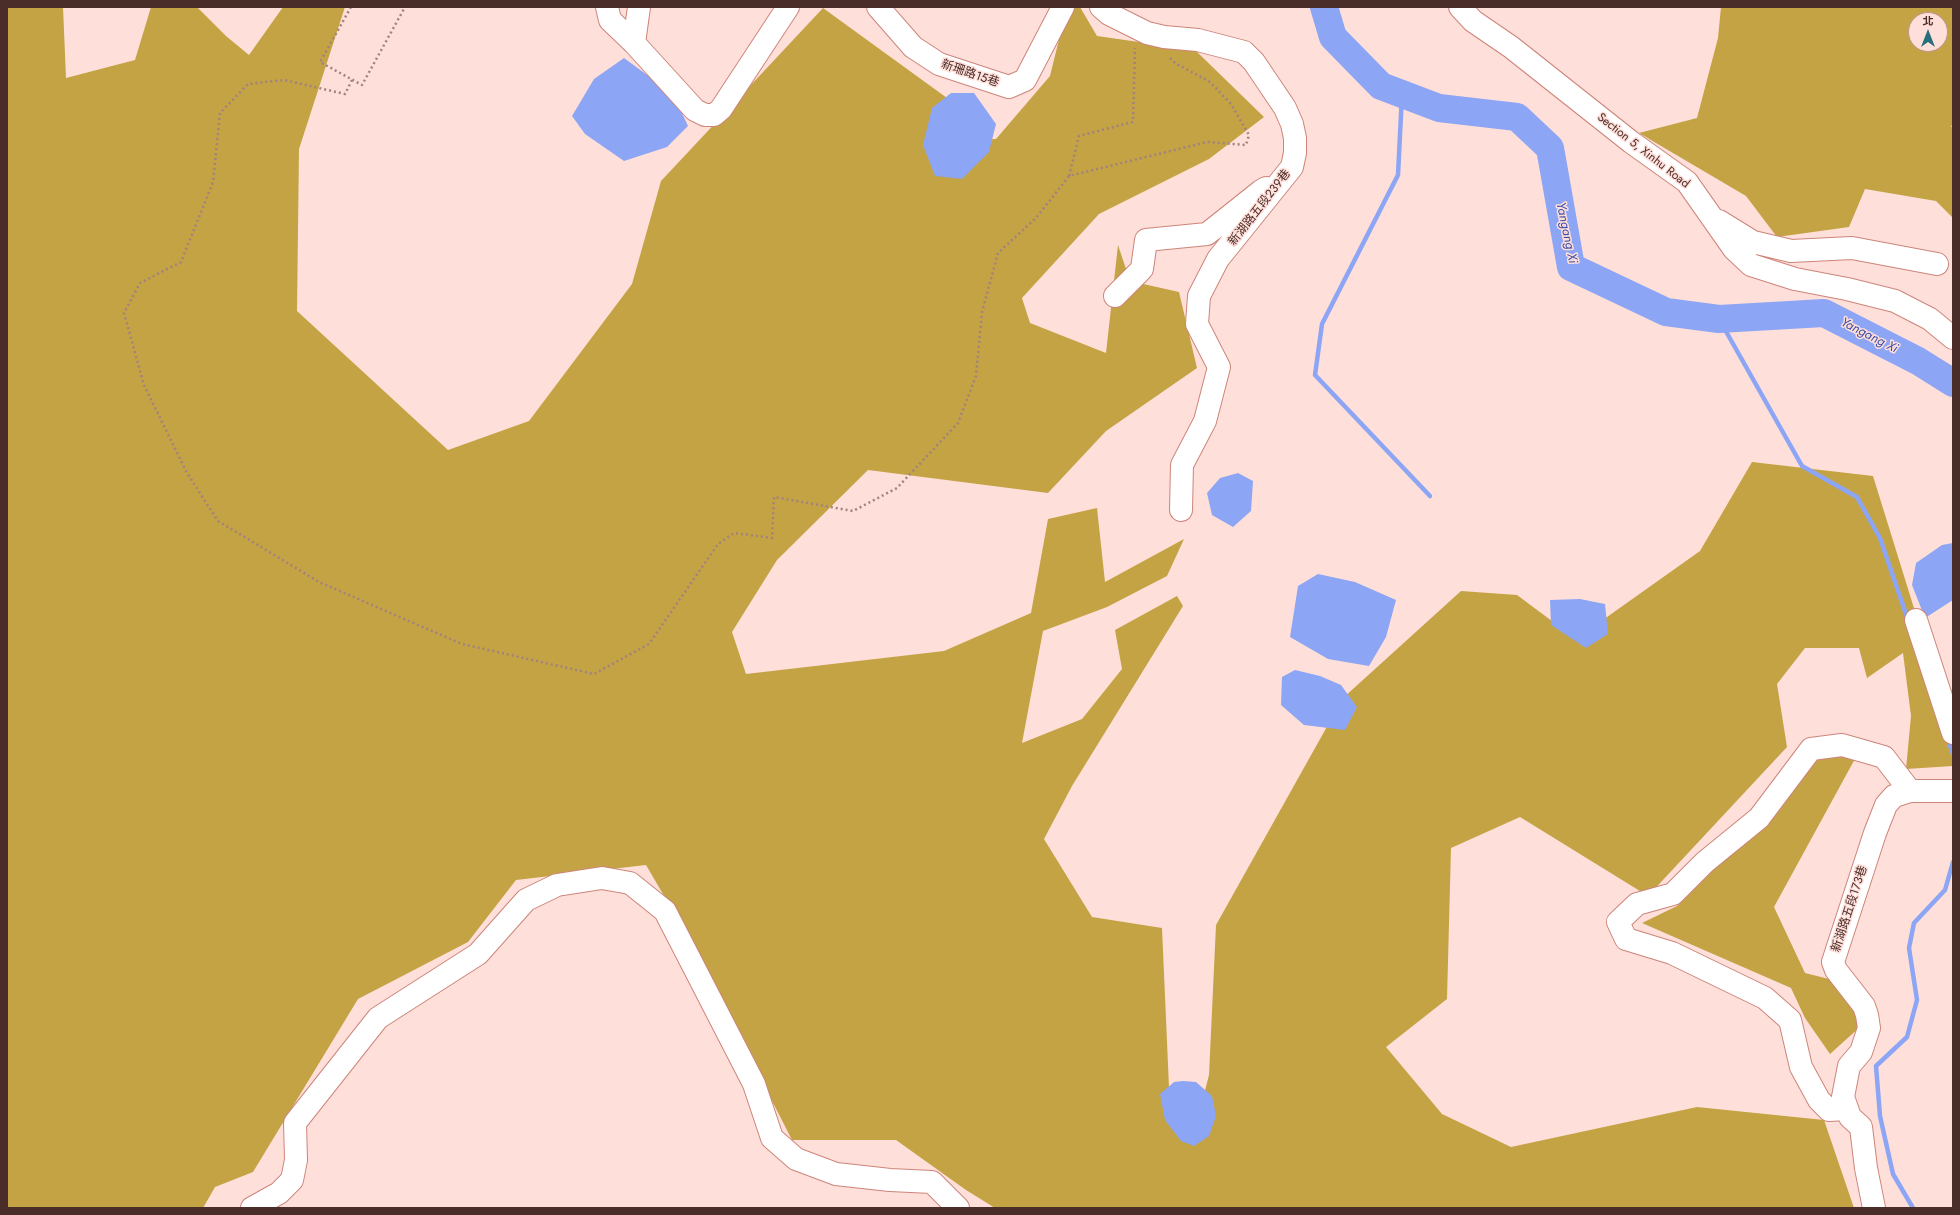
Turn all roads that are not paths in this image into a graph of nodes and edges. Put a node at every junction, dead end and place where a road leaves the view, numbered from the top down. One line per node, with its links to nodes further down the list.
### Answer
1 (607, 7): 8 (street)
2 (639, 7): 8 (street)
3 (788, 7): 8 (street)
4 (878, 7): 5 (street, 新珊路15巷)
5 (1063, 7)
6 (1101, 7): 9 (street, 新湖路五段239巷)
7 (1460, 7): 10 (street, Section 5, Xinhu Road)
8 (634, 43)
9 (1283, 180): 12 (street); 14 (street, 新湖路五段239巷)
10 (1713, 218): 11 (street); 13 (street, Section 5, Xinhu Road)
11 (1937, 264)
12 (1115, 296)
13 (1953, 338)
14 (1181, 510)
15 (1916, 620): 16 (street)
16 (1953, 733)
17 (1910, 791): 18 (street, 新湖路五段173巷); 19 (street, 新湖路五段173巷); 19 (street)
18 (1953, 791)
19 (1846, 1109): 22 (street)
20 (252, 1208): 21 (street)
21 (958, 1208)
22 (1874, 1208)

